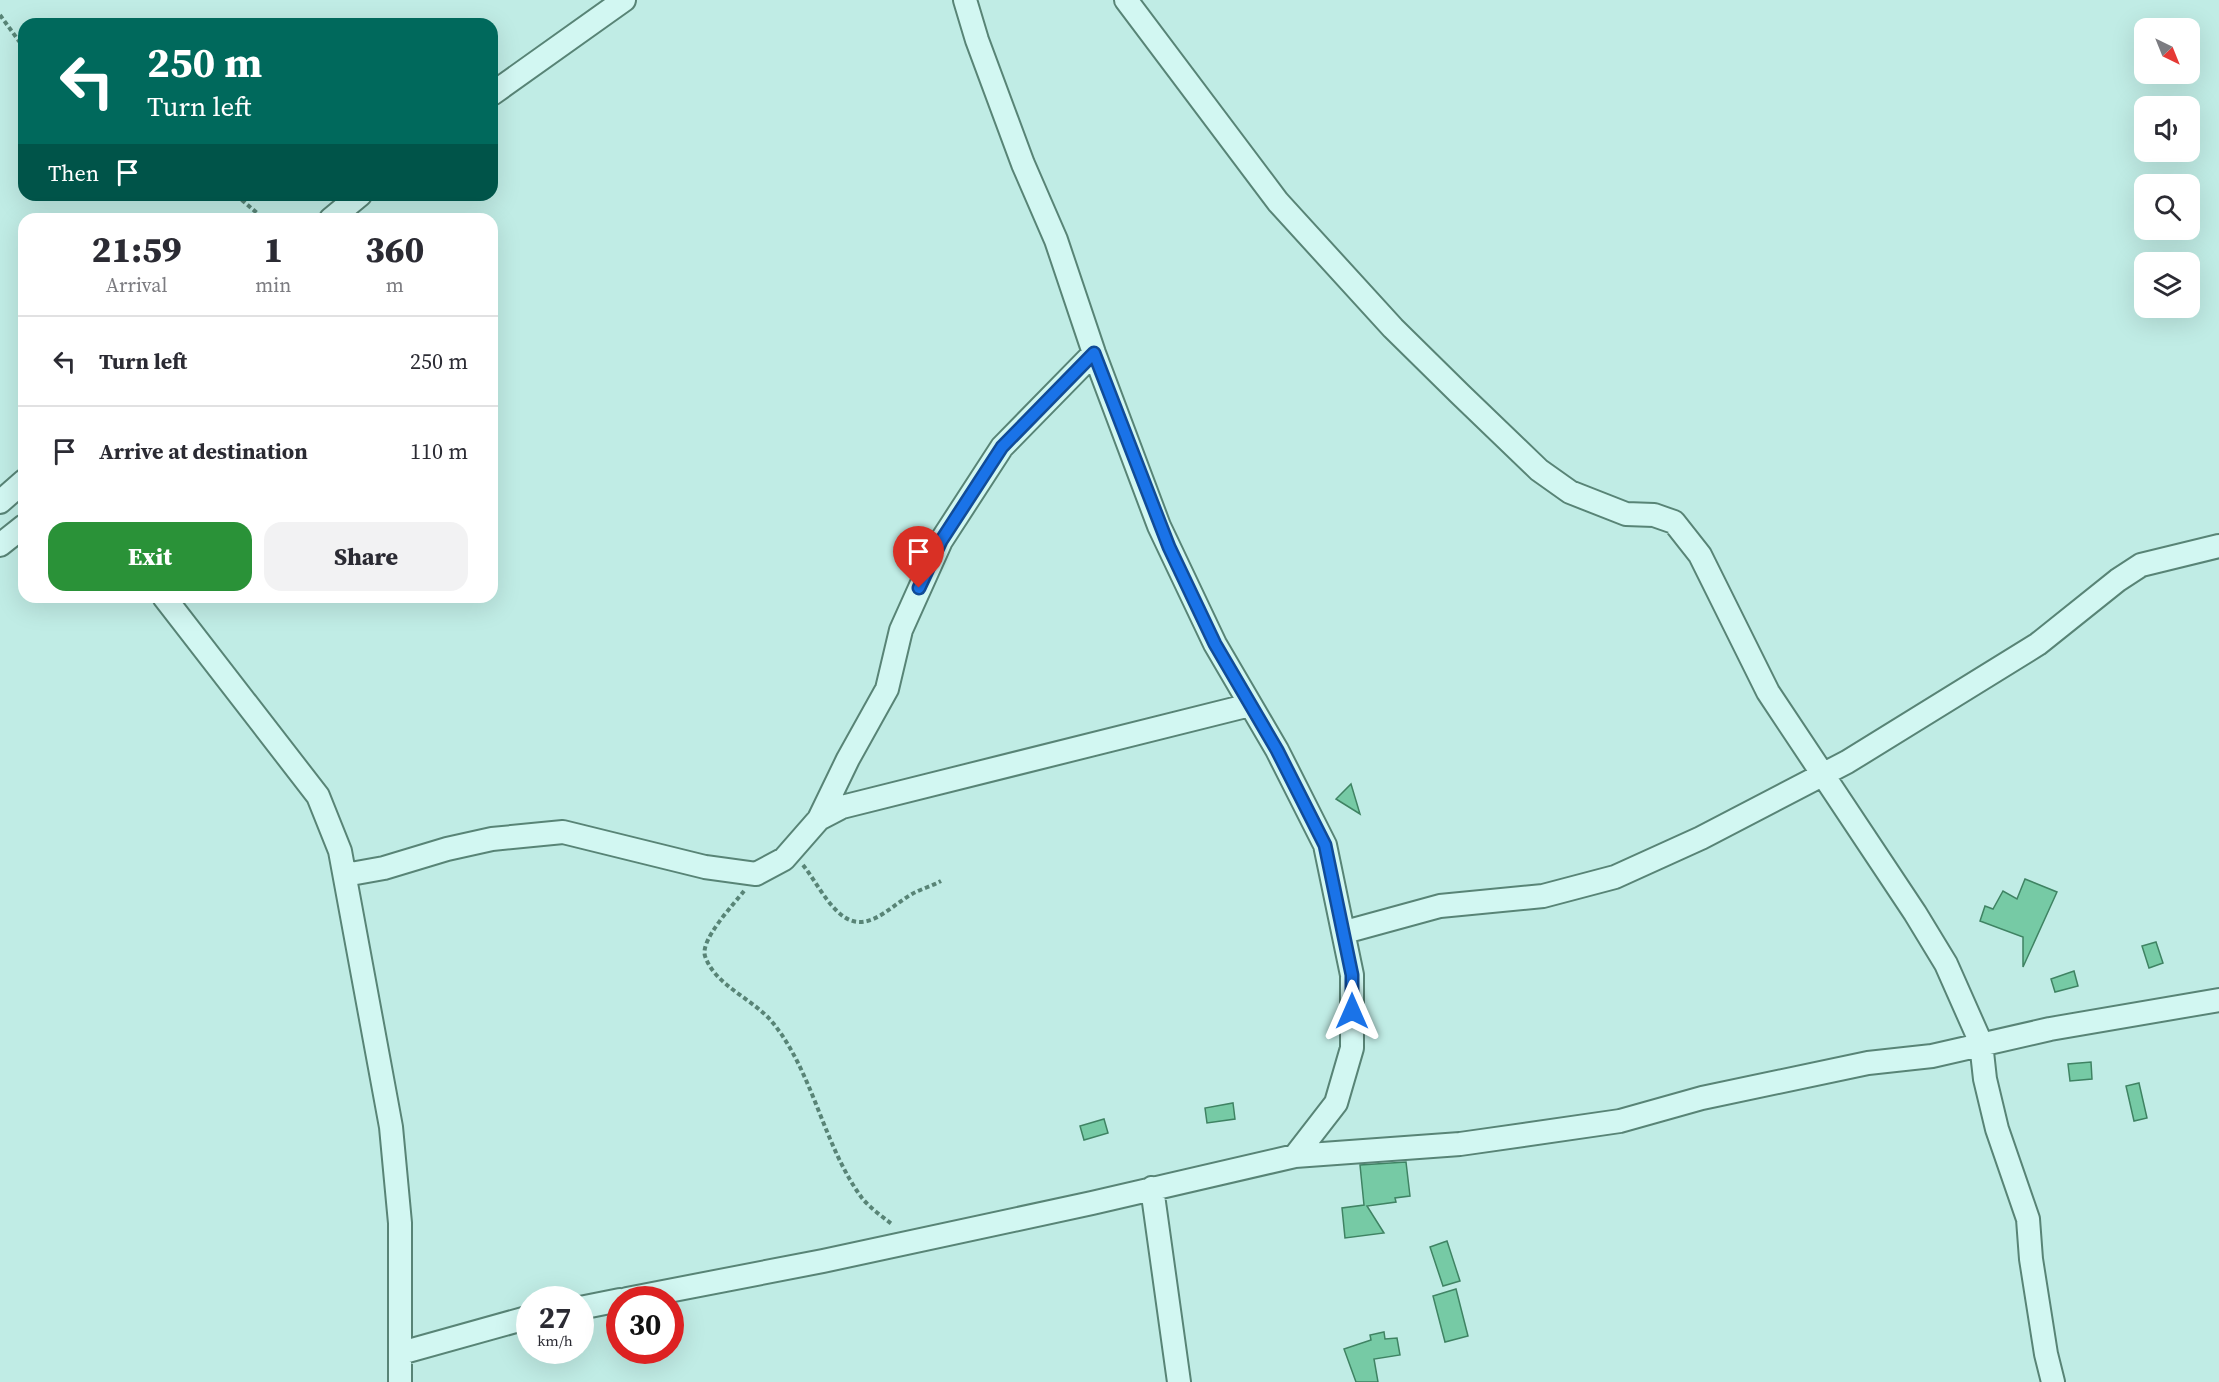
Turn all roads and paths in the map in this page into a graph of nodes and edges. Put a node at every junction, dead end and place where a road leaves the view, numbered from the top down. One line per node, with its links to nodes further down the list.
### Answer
1 (965, 0): 11 (street)
2 (1126, 0): 19 (street)
3 (609, 4): 6 (street)
4 (0, 16): 5 (path)
5 (18, 40)
6 (498, 89)
7 (243, 201): 9 (path)
8 (353, 201): 10 (street)
9 (257, 213)
10 (339, 213)
11 (1094, 353): 18 (street); 20 (street)
12 (18, 486): 13 (street)
13 (0, 502)
14 (18, 531): 15 (street)
15 (0, 545)
16 (2219, 546): 19 (street)
17 (169, 603): 23 (street)
18 (1250, 705): 20 (street); 25 (street)
19 (1823, 776): 25 (street); 27 (street)
20 (819, 819): 21 (street)
21 (793, 850): 22 (street); 24 (path)
22 (756, 874): 23 (street); 30 (path)
23 (345, 875): 33 (street)
24 (941, 881)
25 (1345, 932): 28 (street)
26 (2219, 1000): 27 (street)
27 (1981, 1043): 28 (street); 36 (street)
28 (1294, 1156): 29 (street)
29 (1152, 1188): 30 (street); 35 (street)
30 (912, 1241): 31 (street)
31 (684, 1289)
32 (516, 1321): 33 (street)
33 (401, 1353): 34 (street)
34 (400, 1382)
35 (1179, 1382)
36 (2053, 1382)

